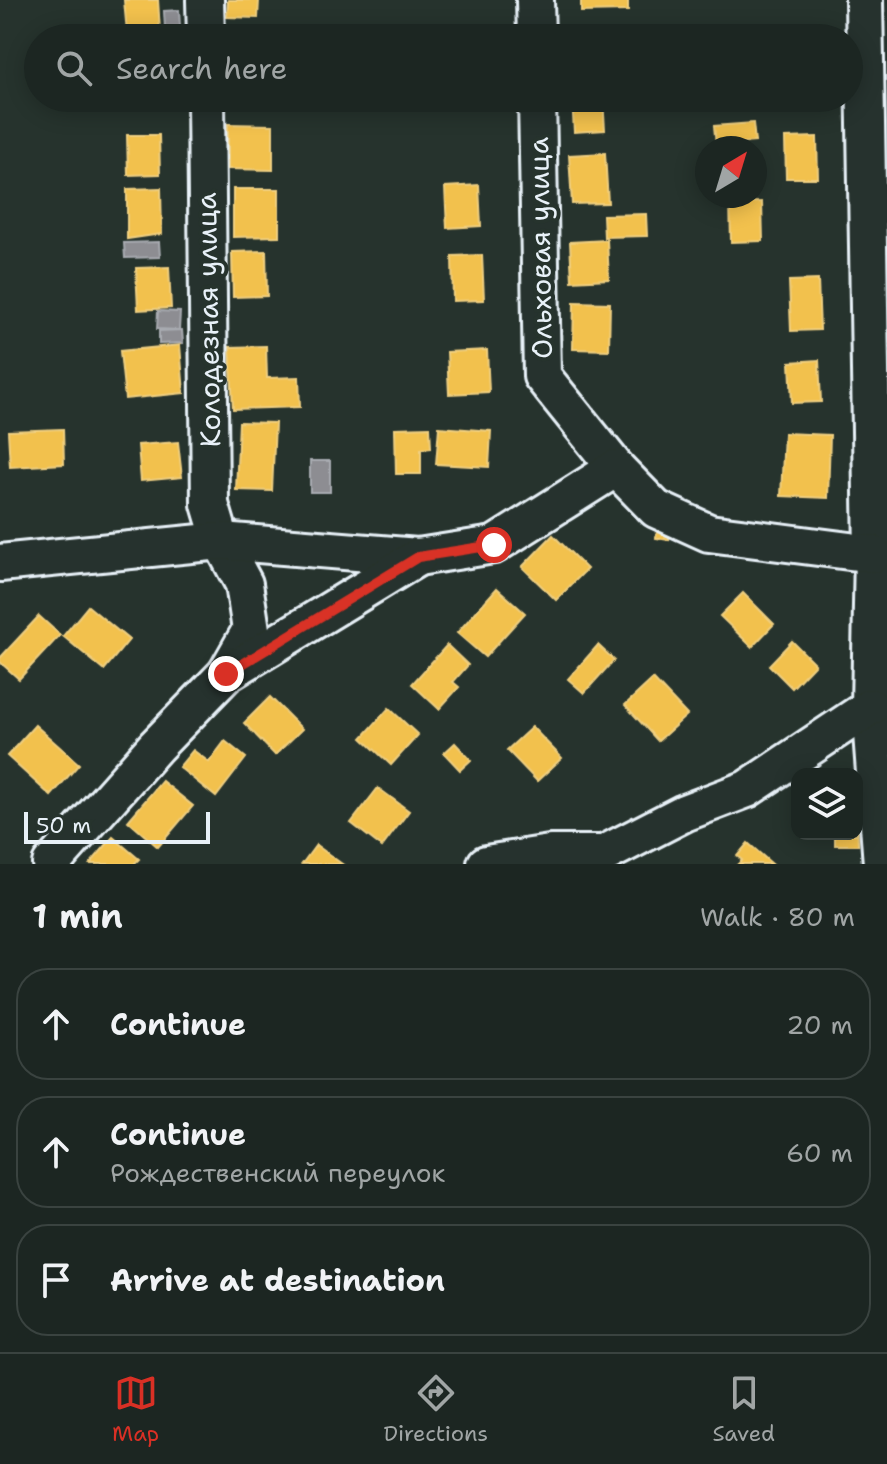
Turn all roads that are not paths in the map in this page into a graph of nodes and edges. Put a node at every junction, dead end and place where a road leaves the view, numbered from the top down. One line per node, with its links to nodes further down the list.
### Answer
1 (205, 0): 4 (street)
2 (535, 0): 5 (street)
3 (864, 0): 10 (street)
4 (206, 24)
5 (536, 24)
6 (206, 112): 9 (street, Колодезная улица)
7 (537, 112): 8 (street, Ольховая улица)
8 (616, 468): 10 (street, Ольховая улица); 11 (street)
9 (221, 541): 11 (street); 12 (street); 13 (street, Колодезная улица)
10 (873, 554): 14 (street)
11 (418, 557): 13 (street)
12 (0, 563)
13 (226, 674): 15 (street)
14 (870, 707): 16 (street); 17 (street)
15 (51, 864)
16 (486, 864)
17 (882, 864)

